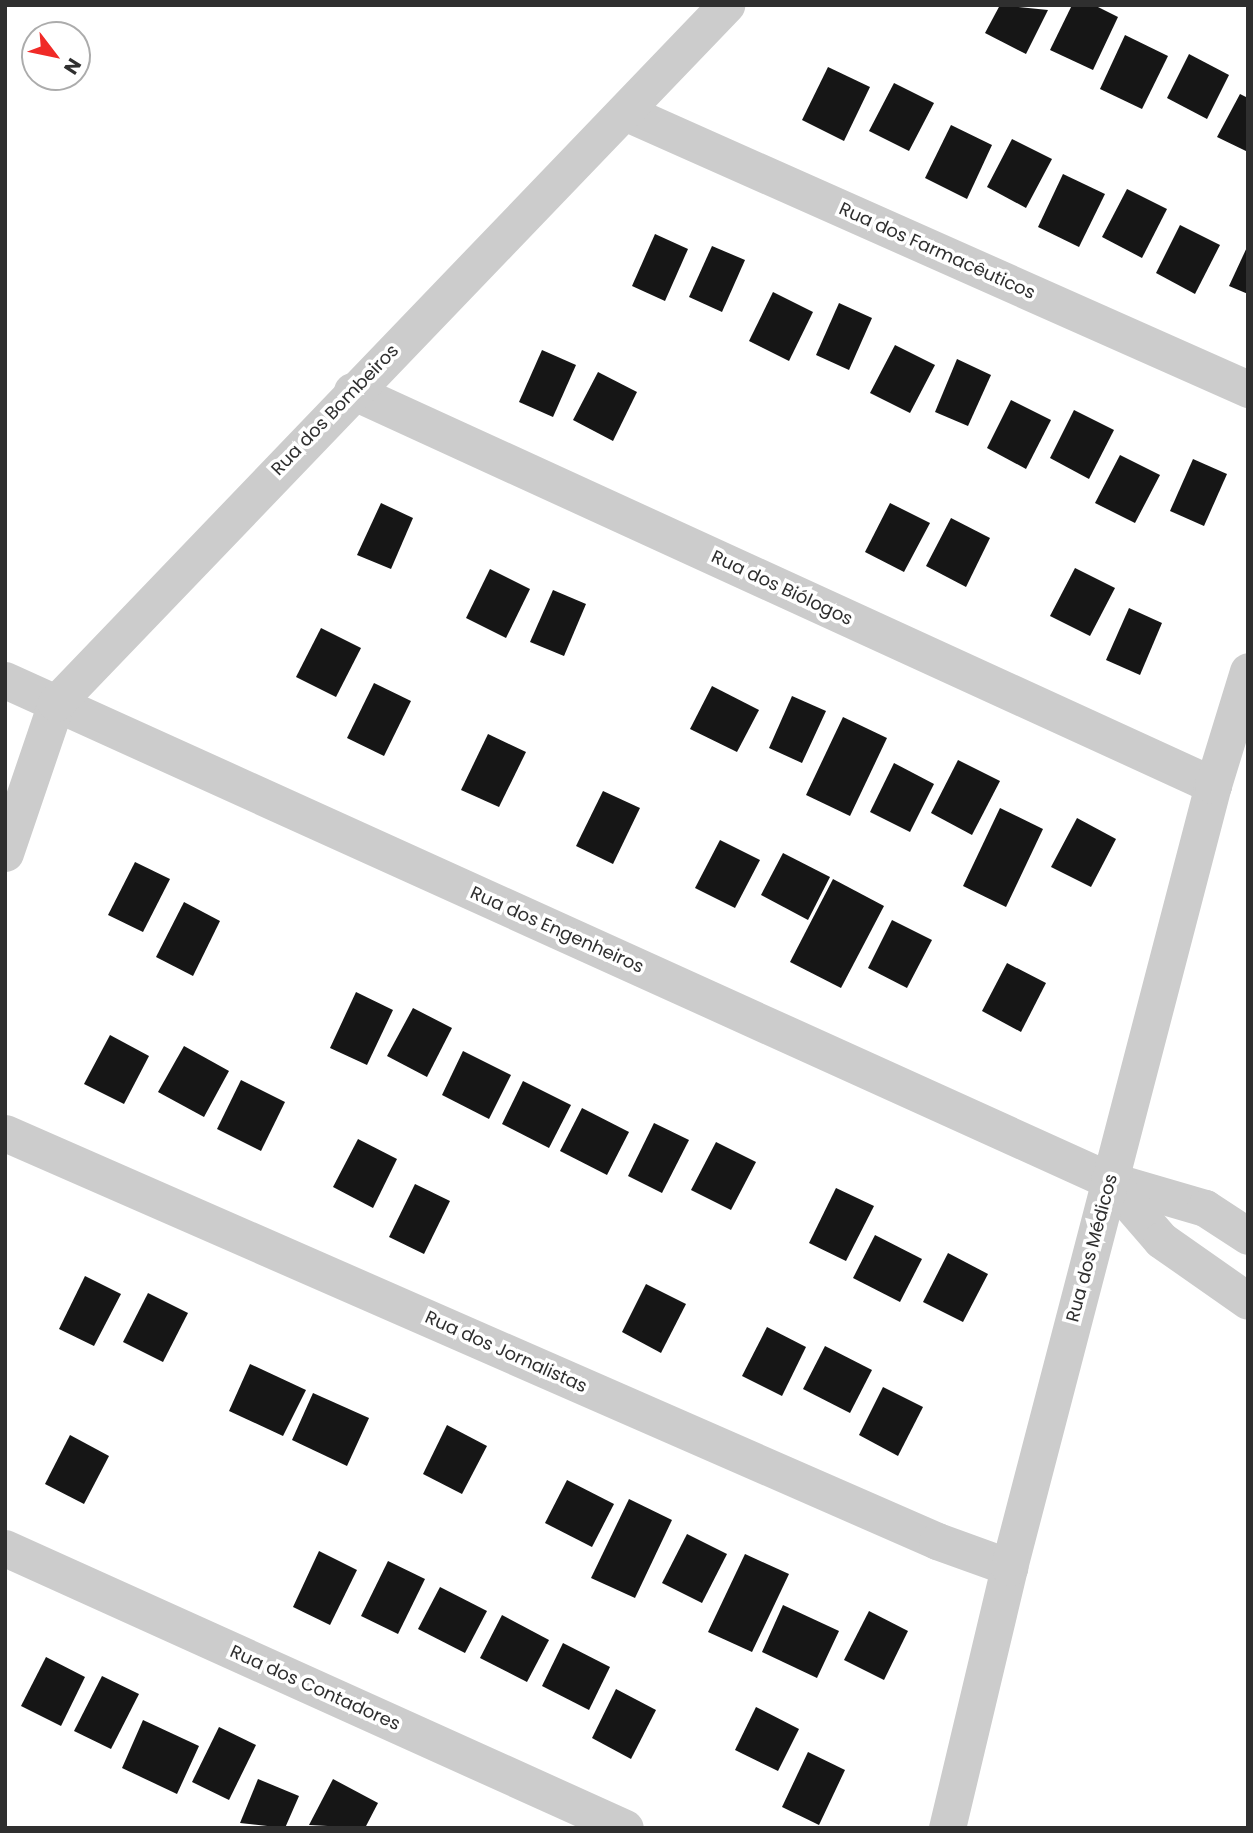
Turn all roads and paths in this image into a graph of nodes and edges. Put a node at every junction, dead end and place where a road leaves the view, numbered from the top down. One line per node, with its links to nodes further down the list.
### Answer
1 (726, 5): 2 (street, Rua dos Bombeiros)
2 (627, 113): 3 (street, Rua dos Farmacêuticos); 4 (street, Rua dos Bombeiros)
3 (1248, 389)
4 (352, 391): 7 (street, Rua dos Bombeiros); 8 (street, Rua dos Biólogos)
5 (1248, 671): 8 (street, Rua dos Médicos)
6 (5, 680): 7 (street, Rua dos Engenheiros)
7 (56, 703): 9 (street, Rua dos Bombeiros); 11 (street, Rua dos Engenheiros)
8 (1213, 785): 11 (street, Rua dos Médicos)
9 (5, 853)
10 (5, 1133): 15 (street, Rua dos Jornalistas)
11 (1110, 1180): 12 (street, Rua dos Engenheiros); 13 (street, Rua dos Engenheiros); 15 (street, Rua dos Médicos)
12 (1248, 1236)
13 (1248, 1301)
14 (5, 1549): 16 (street, Rua dos Contadores)
15 (1009, 1567): 17 (street, Rua dos Médicos)
16 (625, 1828)
17 (947, 1828)

